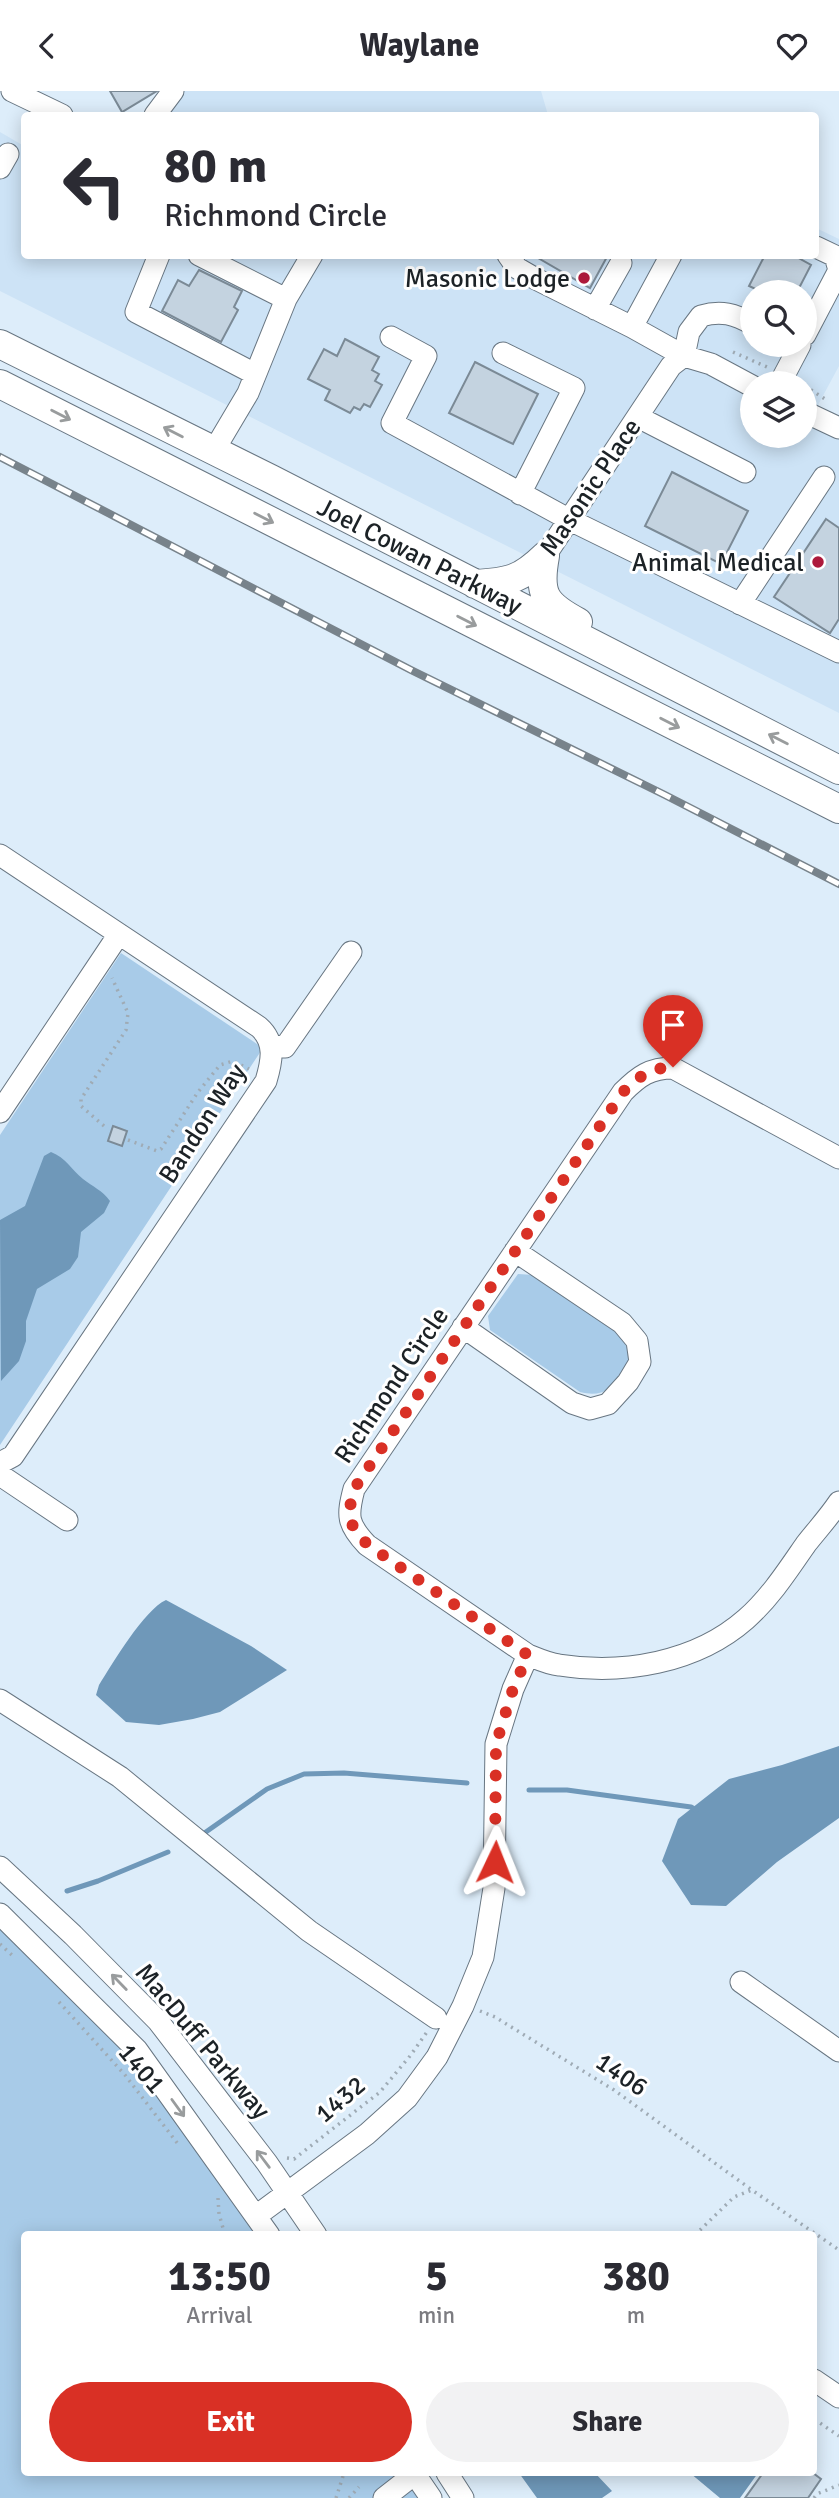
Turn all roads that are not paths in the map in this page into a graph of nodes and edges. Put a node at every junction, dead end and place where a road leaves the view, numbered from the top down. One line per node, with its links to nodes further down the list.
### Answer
1 (12, 91): 3 (street)
2 (173, 91): 4 (street)
3 (56, 112)
4 (157, 112)
5 (819, 248): 12 (street)
6 (157, 259): 22 (street)
7 (207, 259): 13 (street)
8 (310, 259): 13 (street)
9 (511, 259): 14 (street)
10 (669, 259): 17 (street)
11 (621, 263): 14 (street)
12 (839, 270): 15 (street)
13 (286, 299): 22 (street)
14 (595, 309): 17 (street)
15 (817, 310)
16 (740, 317): 21 (street)
17 (632, 327): 21 (street)
18 (391, 337): 31 (street)
19 (0, 344): 28 (main road, Joel Cowan Parkway, one-way to 19)
20 (503, 353): 31 (street)
21 (684, 356): 23 (street); 25 (street, Masonic Place)
22 (255, 374): 28 (street)
23 (740, 380)
24 (0, 384): 39 (main road, Joel Cowan Parkway, one-way to 39)
25 (638, 417): 29 (street); 32 (street, Masonic Place)
26 (817, 418): 27 (street)
27 (839, 428)
28 (213, 452): 34 (main road, Joel Cowan Parkway)
29 (745, 473)
30 (824, 477): 35 (street)
31 (520, 495): 32 (street)
32 (570, 520): 33 (street, Masonic Place); 35 (street)
33 (545, 556): 34 (main road, Masonic Place); 37 (main road)
34 (475, 585): 37 (main road, Joel Cowan Parkway)
35 (740, 604): 36 (street)
36 (839, 652)
37 (716, 708): 38 (main road, Joel Cowan Parkway, one-way to 37)
38 (839, 770)
39 (839, 809)
40 (4, 866): 41 (street, Bandon Way)
41 (119, 934): 43 (street, Bandon Way); 44 (street)
42 (351, 952): 43 (street)
43 (271, 1046): 48 (street, Bandon Way)
44 (0, 1112)
45 (839, 1158): 46 (street, Richmond Circle)
46 (515, 1251): 47 (street, Richmond Circle); 47 (street)
47 (463, 1327): 52 (street, Richmond Circle)
48 (0, 1463)
49 (0, 1475): 51 (street)
50 (837, 1509): 52 (street, Richmond Circle)
51 (66, 1520)
52 (528, 1655): 59 (street)
53 (0, 1700): 57 (street)
54 (0, 1867): 59 (street, MacDuff Parkway, one-way to 54)
55 (0, 1914): 60 (street, one-way to 60)
56 (741, 1982): 58 (street)
57 (436, 2018)
58 (839, 2051)
59 (286, 2192): 60 (street); 62 (street, MacDuff Parkway)
60 (256, 2216): 61 (street)
61 (266, 2231)
62 (313, 2231)
63 (817, 2382): 64 (street)
64 (839, 2397)
65 (411, 2476): 68 (street)
66 (417, 2476): 69 (street)
67 (449, 2476): 70 (street)
68 (384, 2498)
69 (431, 2498)
70 (463, 2498)

